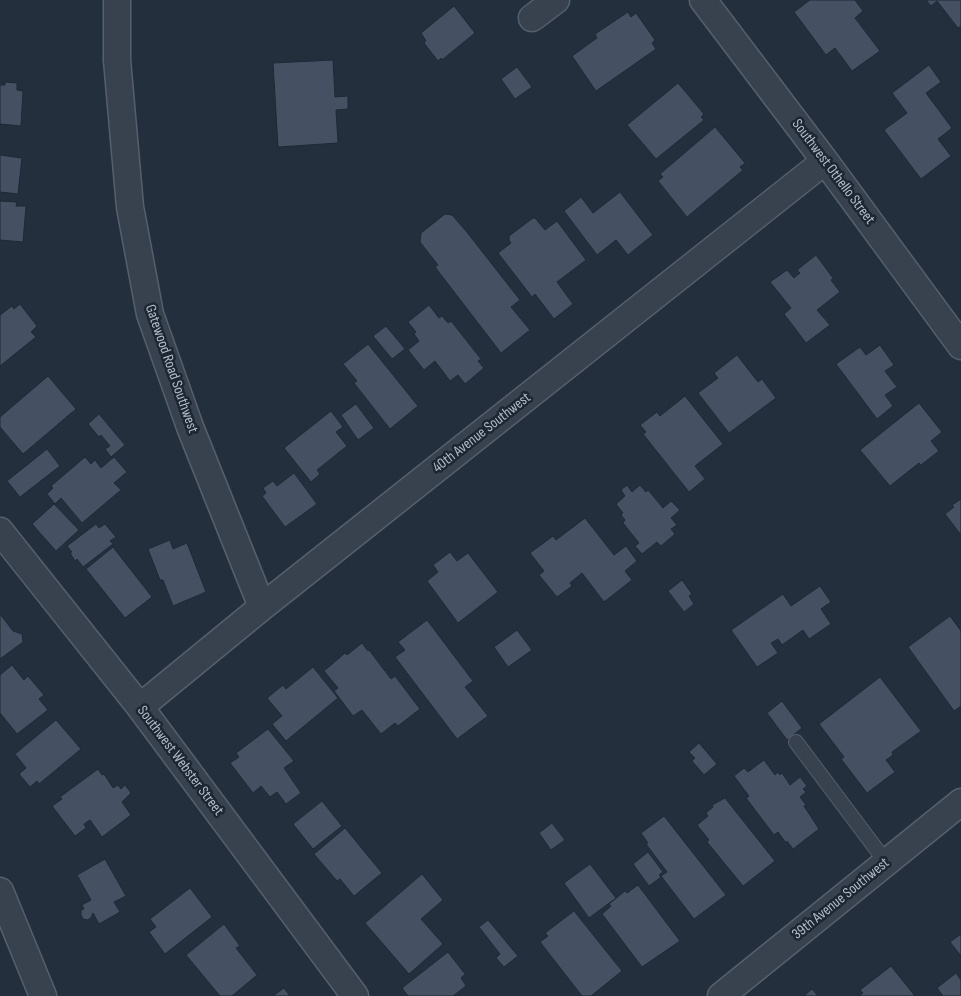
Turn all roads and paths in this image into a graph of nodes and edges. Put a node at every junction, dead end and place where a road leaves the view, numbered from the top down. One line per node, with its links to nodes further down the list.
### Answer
1 (117, 0): 8 (street, Gatewood Road Southwest)
2 (556, 0): 4 (street)
3 (703, 0): 5 (street, Southwest Othello Street)
4 (532, 18)
5 (825, 161): 6 (street, Southwest Othello Street); 8 (street, 40th Avenue Southwest)
6 (961, 346)
7 (0, 531): 9 (street, Southwest Webster Street)
8 (262, 607): 9 (street, 40th Avenue Southwest)
9 (140, 707): 15 (street, Southwest Webster Street)
10 (796, 742): 12 (lane)
11 (957, 814): 12 (street, 39th Avenue Southwest)
12 (886, 862): 16 (street, 39th Avenue Southwest)
13 (0, 891): 14 (street)
14 (43, 996)
15 (355, 996)
16 (721, 996)

